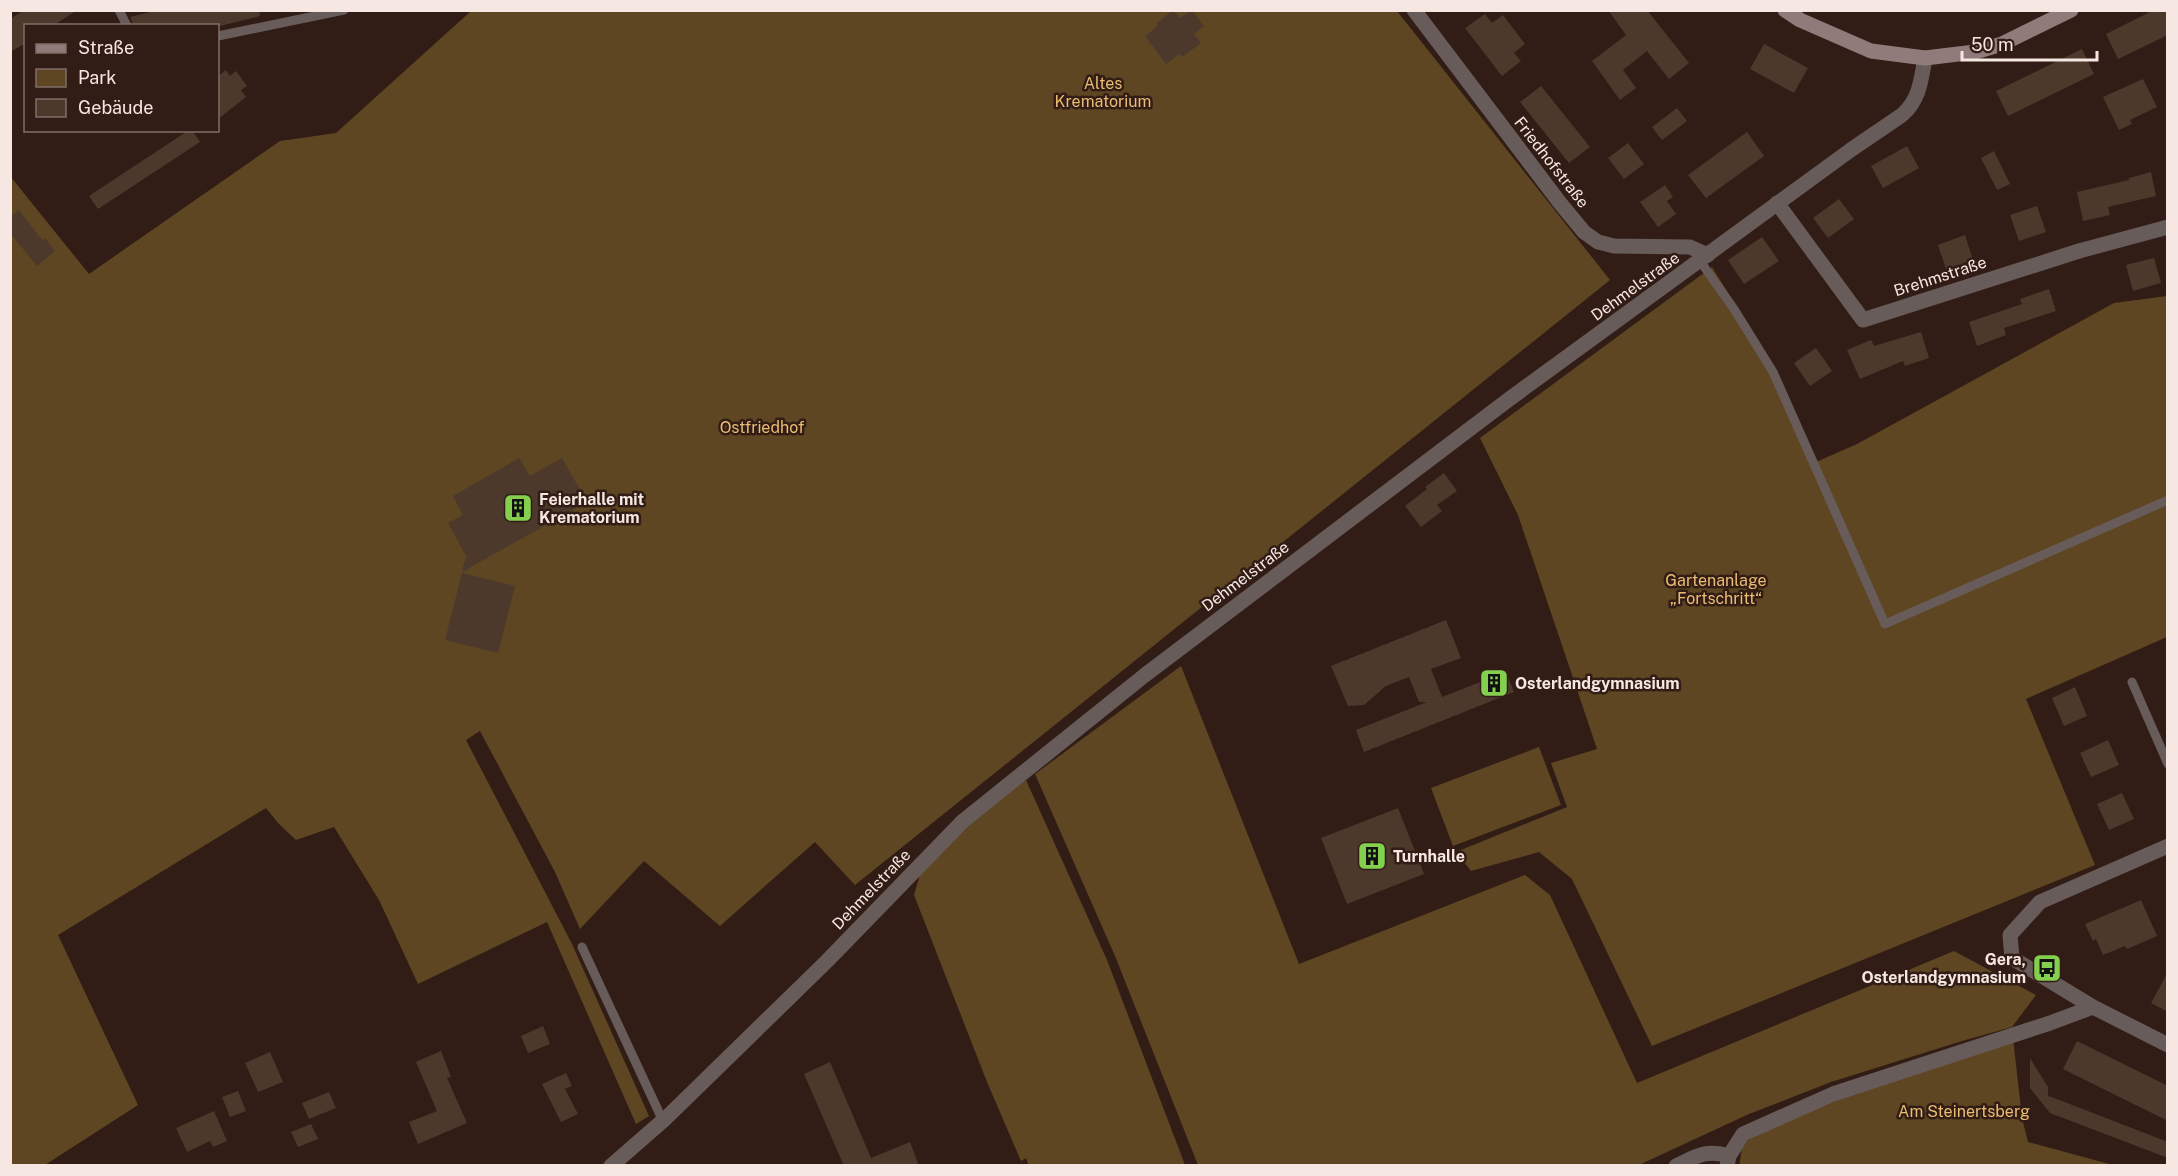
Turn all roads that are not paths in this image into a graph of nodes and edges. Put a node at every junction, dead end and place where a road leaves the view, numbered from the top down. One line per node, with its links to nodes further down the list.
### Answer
1 (119, 10): 6 (lane)
2 (344, 10): 7 (lane)
3 (1414, 10): 11 (street, Friedhofstraße)
4 (1785, 10): 8 (main road)
5 (2071, 10): 8 (main road)
6 (126, 24)
7 (219, 36)
8 (1924, 58): 9 (street, Dehmelstraße)
9 (1777, 203): 10 (street, Brehmstraße); 11 (street, Dehmelstraße)
10 (2168, 227)
11 (1704, 258): 12 (lane); 19 (street, Dehmelstraße)
12 (2168, 500)
13 (2132, 682): 14 (lane)
14 (2168, 764)
15 (2168, 846): 17 (street)
16 (582, 947): 19 (lane)
17 (2093, 1007): 18 (street); 20 (street)
18 (2168, 1045)
19 (663, 1121): 21 (street, Dehmelstraße)
20 (1728, 1161): 22 (street)
21 (611, 1166)
22 (1676, 1166)

